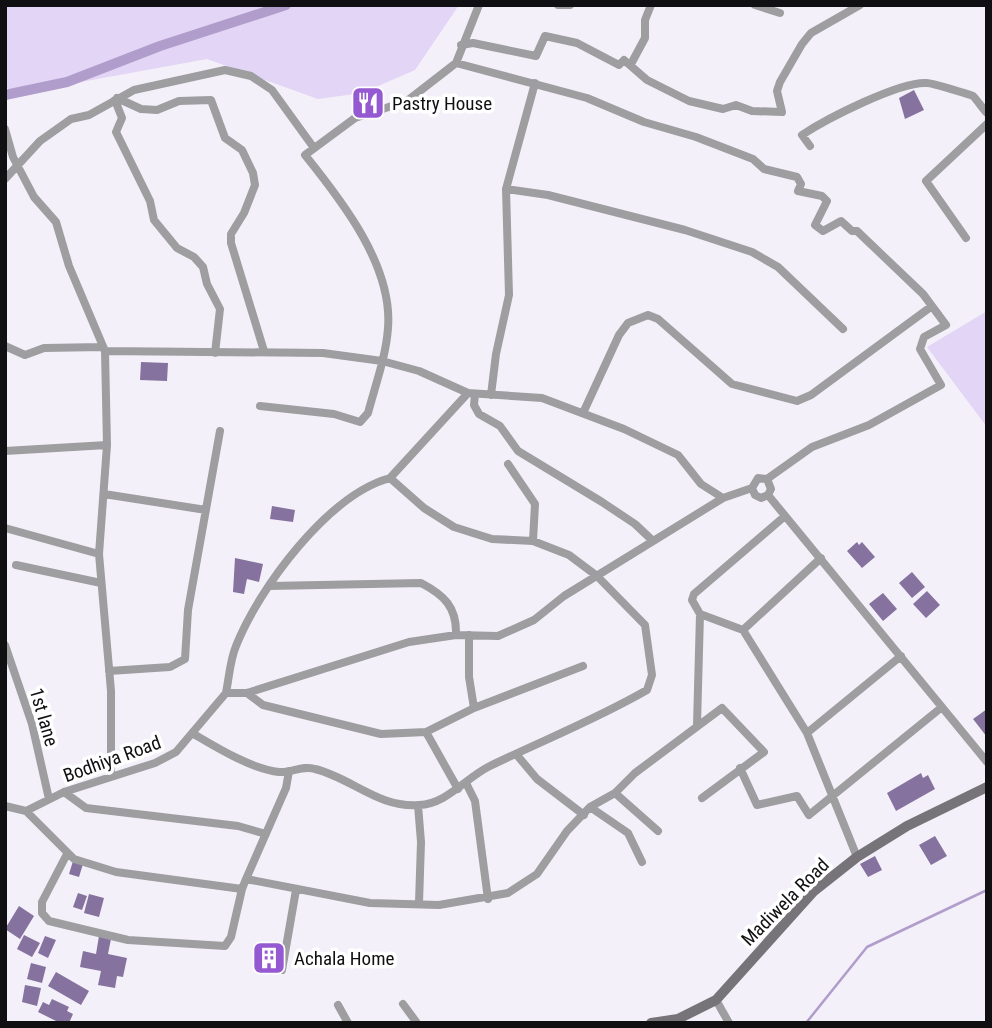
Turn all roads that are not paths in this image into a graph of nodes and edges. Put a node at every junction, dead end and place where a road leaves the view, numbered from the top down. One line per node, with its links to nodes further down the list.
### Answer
1 (478, 5): 8 (street)
2 (558, 5): 3 (street)
3 (570, 5)
4 (651, 5): 10 (street)
5 (755, 5): 7 (street)
6 (859, 5): 10 (street)
7 (780, 13)
8 (461, 45): 9 (street); 10 (street)
9 (456, 62): 11 (street); 17 (street)
10 (631, 64)
11 (535, 83): 20 (street); 22 (street)
12 (116, 99): 17 (street); 18 (street); 26 (street); 27 (street)
13 (987, 113): 16 (street)
14 (987, 124): 21 (street)
15 (5, 129): 18 (street)
16 (810, 146)
17 (314, 148): 28 (street)
18 (18, 167): 19 (street); 25 (street)
19 (5, 179)
20 (506, 188): 23 (street); 30 (street)
21 (966, 238)
22 (932, 306): 32 (street); 38 (street)
23 (843, 329)
24 (5, 346): 25 (street)
25 (104, 349): 27 (street); 34 (street)
26 (264, 351): 27 (street); 28 (street)
27 (215, 353)
28 (382, 361): 29 (street); 31 (street)
29 (472, 394): 30 (street); 37 (street); 47 (street)
30 (491, 396): 32 (street)
31 (260, 406)
32 (583, 413): 42 (street)
33 (220, 431): 43 (street)
34 (107, 445): 35 (street); 40 (street)
35 (5, 451)
36 (508, 464): 46 (street)
37 (390, 478): 46 (street); 53 (street)
38 (767, 479): 39 (street); 41 (street)
39 (751, 488): 41 (street); 42 (street)
40 (104, 494): 43 (street); 48 (street)
41 (768, 495): 44 (street)
42 (723, 498): 47 (street)
43 (206, 510): 61 (street)
44 (785, 516): 49 (street); 54 (street)
45 (5, 528): 48 (street)
46 (533, 541): 51 (street)
47 (653, 541): 51 (street)
48 (99, 554): 52 (street)
49 (821, 558): 55 (street); 59 (street)
50 (16, 565): 52 (street)
51 (597, 576): 57 (street); 70 (street)
52 (101, 583): 61 (street)
53 (269, 586): 56 (street); 62 (street)
54 (700, 614): 55 (street); 66 (street)
55 (743, 630): 69 (street)
56 (456, 635): 57 (street); 63 (street)
57 (470, 635): 65 (street)
58 (5, 645): 82 (street, 1st lane)
59 (901, 656): 64 (street); 69 (street)
60 (583, 666): 65 (street)
61 (109, 671): 74 (street)
62 (226, 693): 63 (street); 68 (street, Bodhiya Road)
63 (247, 694): 67 (street)
64 (942, 706): 71 (street); 80 (street)
65 (474, 708): 67 (street)
66 (697, 725): 72 (street); 79 (street)
67 (426, 732): 77 (street)
68 (192, 733): 73 (street); 74 (street, Bodhiya Road)
69 (807, 733): 80 (street)
70 (516, 754): 75 (street); 87 (street)
71 (987, 762)
72 (740, 768): 80 (street); 81 (street)
73 (289, 771): 84 (street); 89 (street)
74 (111, 776): 78 (street, Bodhiya Road)
75 (466, 783): 77 (street); 96 (street)
76 (987, 787): 91 (main road, Madiwela Road)
77 (458, 789): 84 (street)
78 (64, 792): 82 (street, Bodhiya Road); 89 (street)
79 (615, 793): 85 (street); 88 (street)
80 (830, 796): 91 (street)
81 (702, 798)
82 (49, 799): 86 (street, Bodhiya Road)
83 (5, 806): 86 (street)
84 (418, 806): 97 (street)
85 (590, 807): 87 (street); 92 (street)
86 (26, 811): 90 (street)
87 (584, 815): 96 (street)
88 (658, 831)
89 (266, 834): 93 (street)
90 (67, 854): 94 (street); 94 (street)
91 (857, 857): 99 (main road, Madiwela Road)
92 (642, 862)
93 (246, 879): 94 (street); 95 (street)
94 (242, 889)
95 (296, 890): 97 (street); 98 (street)
96 (488, 899): 97 (street)
97 (419, 903)
98 (282, 970)
99 (716, 1000): 104 (main road, Madiwela Road); 105 (street)
100 (403, 1004): 103 (street)
101 (338, 1005): 102 (street)
102 (348, 1023)
103 (416, 1023)
104 (651, 1023)
105 (729, 1023)

